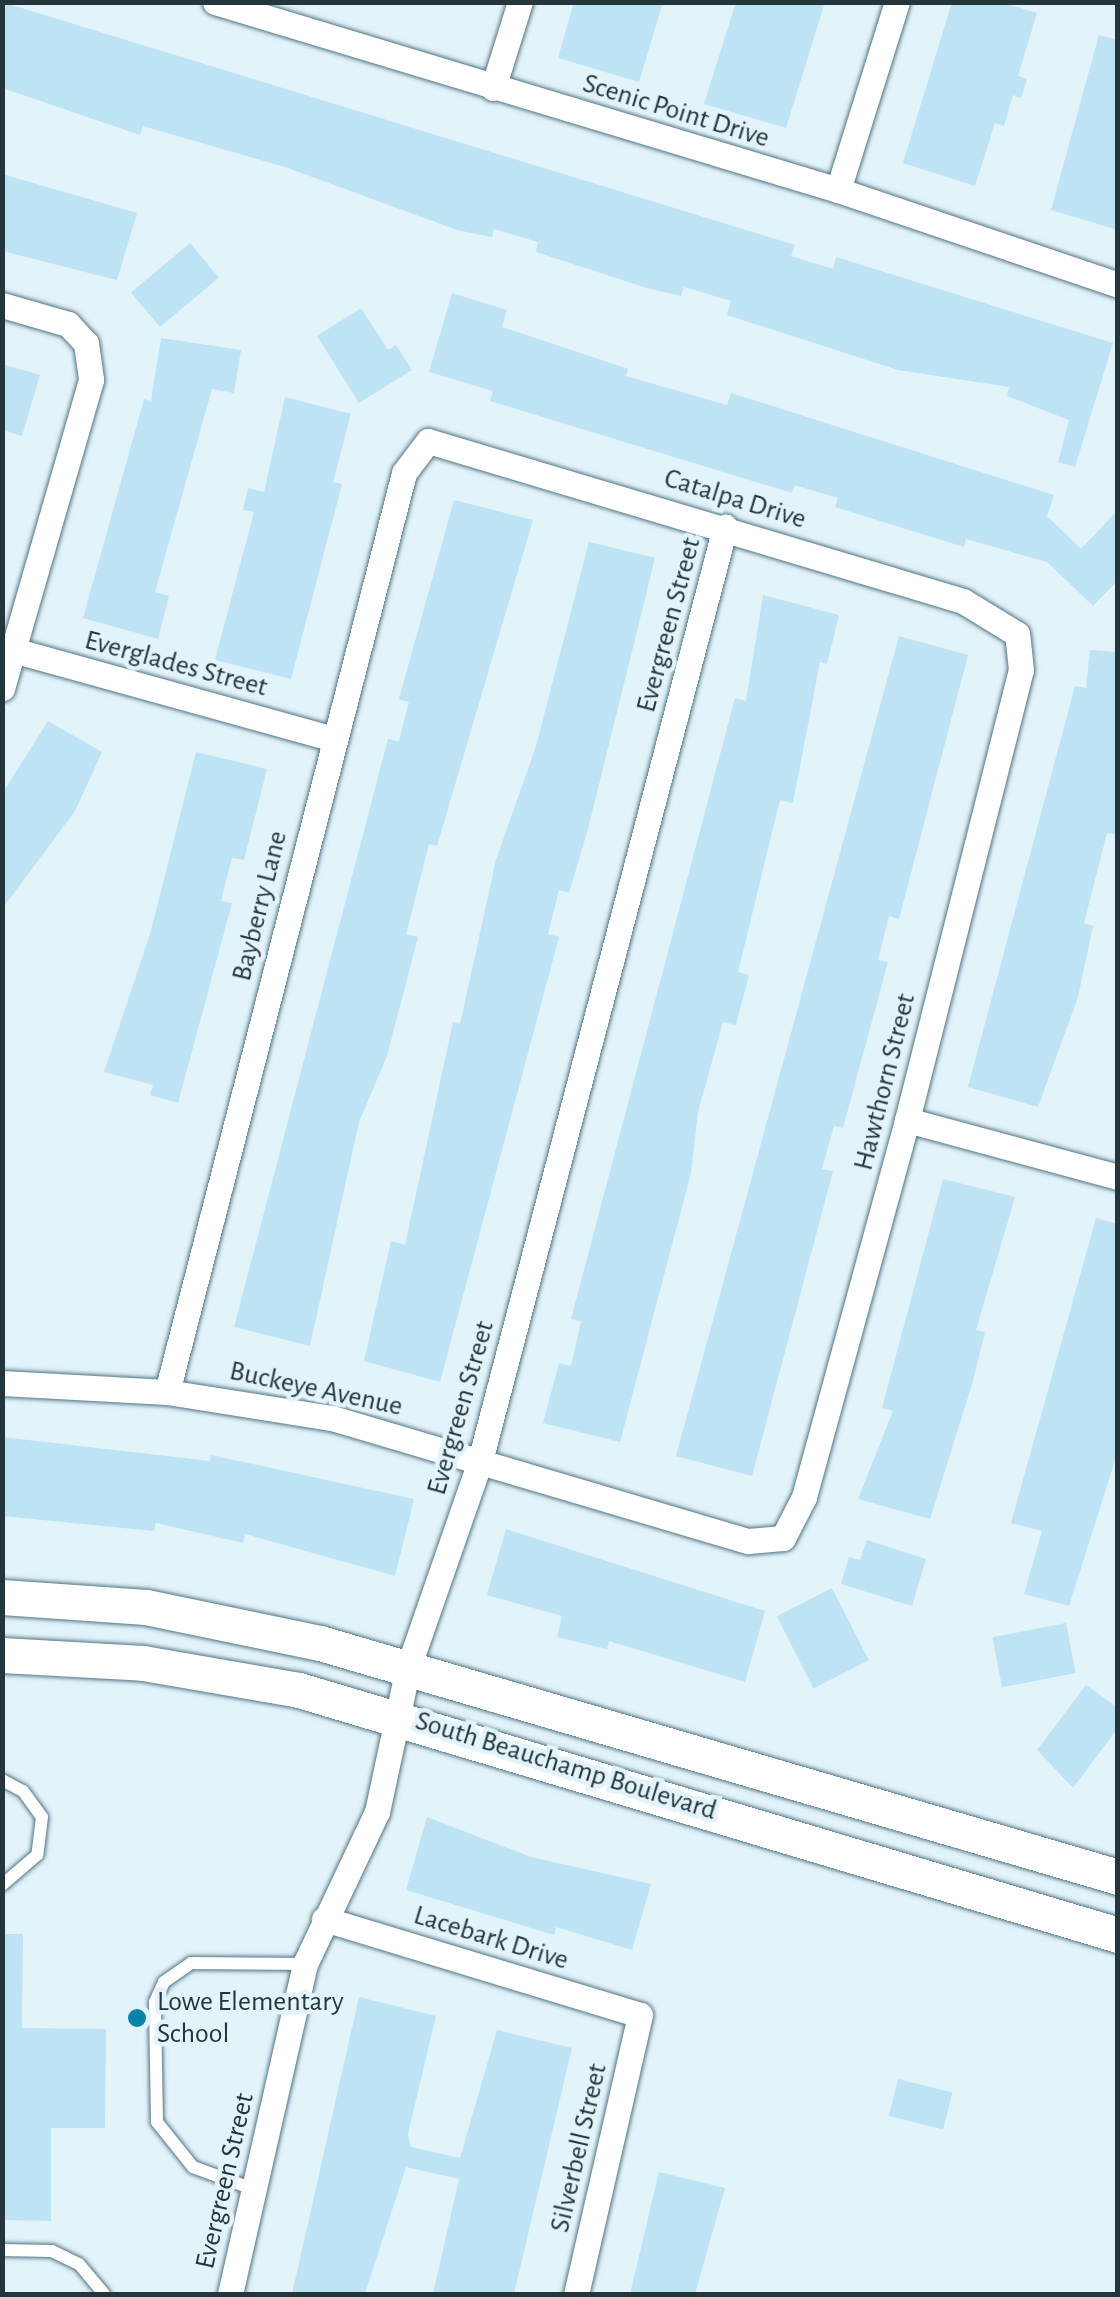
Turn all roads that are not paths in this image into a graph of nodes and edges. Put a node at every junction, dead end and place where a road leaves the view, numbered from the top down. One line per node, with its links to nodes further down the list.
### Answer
1 (215, 2): 4 (street, Scenic Point Drive)
2 (520, 2): 4 (street)
3 (897, 2): 5 (street)
4 (493, 88): 5 (street, Scenic Point Drive)
5 (838, 190): 6 (street, Scenic Point Drive)
6 (1118, 285)
7 (2, 305): 11 (street)
8 (428, 442): 9 (street, Catalpa Drive); 13 (street, Bayberry Lane)
9 (726, 526): 10 (street, Catalpa Drive); 18 (street, Evergreen Street)
10 (1017, 634): 14 (street, Hawthorn Street)
11 (10, 649): 12 (street); 13 (street, Everglades Street)
12 (2, 688)
13 (333, 739): 17 (street, Bayberry Lane)
14 (907, 1120): 15 (street); 19 (street, Hawthorn Street)
15 (1118, 1177)
16 (2, 1383): 17 (street, Buckeye Avenue)
17 (166, 1392): 18 (street, Buckeye Avenue)
18 (480, 1461): 19 (street, Buckeye Avenue); 22 (street, Evergreen Street)
19 (783, 1538)
20 (2, 1597): 22 (street, South Beauchamp Boulevard)
21 (2, 1655): 23 (street, South Beauchamp Boulevard)
22 (408, 1668): 23 (street, Evergreen Street); 25 (street, South Beauchamp Boulevard)
23 (396, 1716): 27 (street, Evergreen Street); 28 (street, South Beauchamp Boulevard)
24 (2, 1780): 26 (lane)
25 (1118, 1877)
26 (2, 1885)
27 (324, 1919): 29 (street, Evergreen Street); 30 (street, Lacebark Drive)
28 (1118, 1935)
29 (306, 1964): 31 (street, Evergreen Street); 31 (lane)
30 (640, 2015): 35 (street, Silverbell Street)
31 (253, 2189): 34 (street, Evergreen Street)
32 (2, 2250): 33 (lane)
33 (104, 2294)
34 (230, 2294)
35 (576, 2294)

